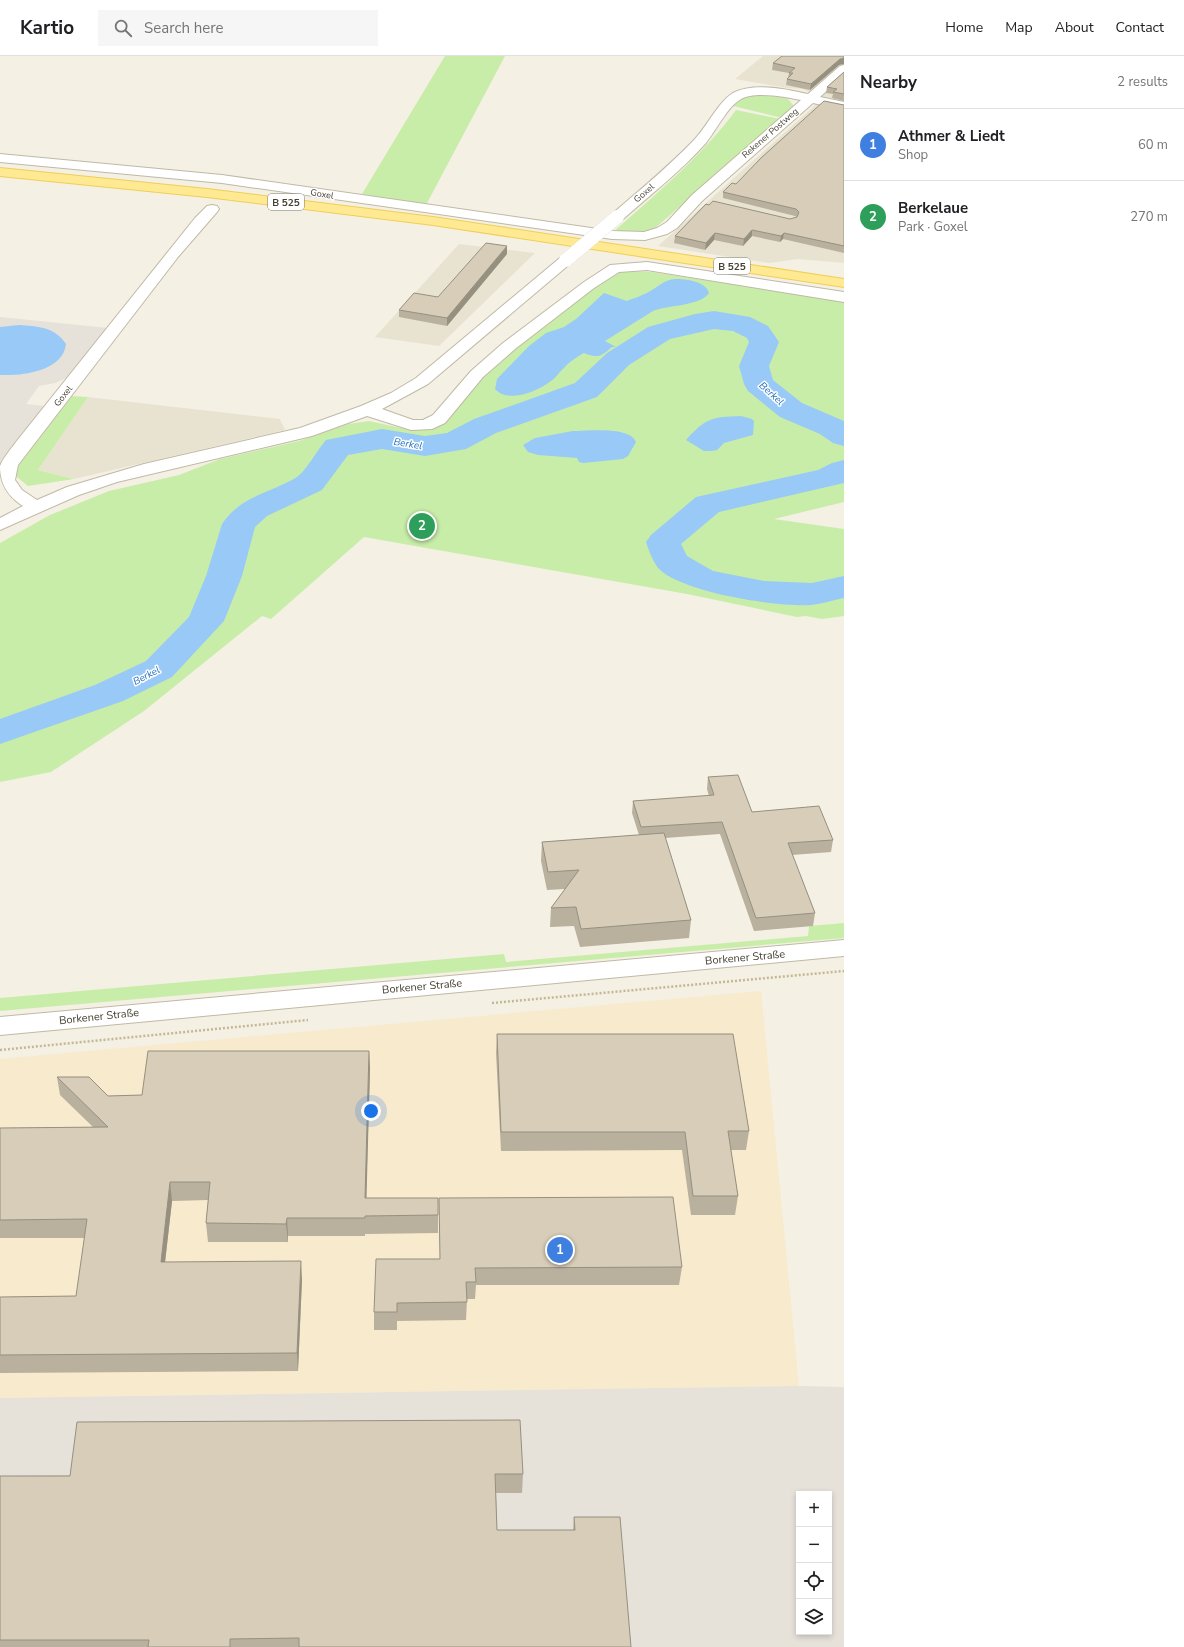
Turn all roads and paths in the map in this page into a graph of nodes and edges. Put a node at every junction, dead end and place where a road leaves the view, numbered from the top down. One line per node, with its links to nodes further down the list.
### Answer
1 (844, 69): 2 (street, Rekener Postweg)
2 (810, 99): 3 (street, Goxel); 6 (street, Rekener Postweg); 12 (street, Goxel, bridge)
3 (844, 106)
4 (0, 158): 9 (street, Goxel)
5 (0, 172): 10 (main road, B 525)
6 (696, 198): 7 (street); 9 (street, Rekener Postweg)
7 (711, 202)
8 (212, 210): 13 (street, Goxel)
9 (596, 233)
10 (844, 283)
11 (844, 297): 12 (street)
12 (367, 410): 13 (street, Goxel)
13 (34, 506): 14 (street, Goxel)
14 (0, 525)
15 (844, 948): 19 (street, Borkener Straße)
16 (844, 971): 17 (path)
17 (489, 1003)
18 (315, 1020): 20 (path)
19 (0, 1026)
20 (0, 1050)

